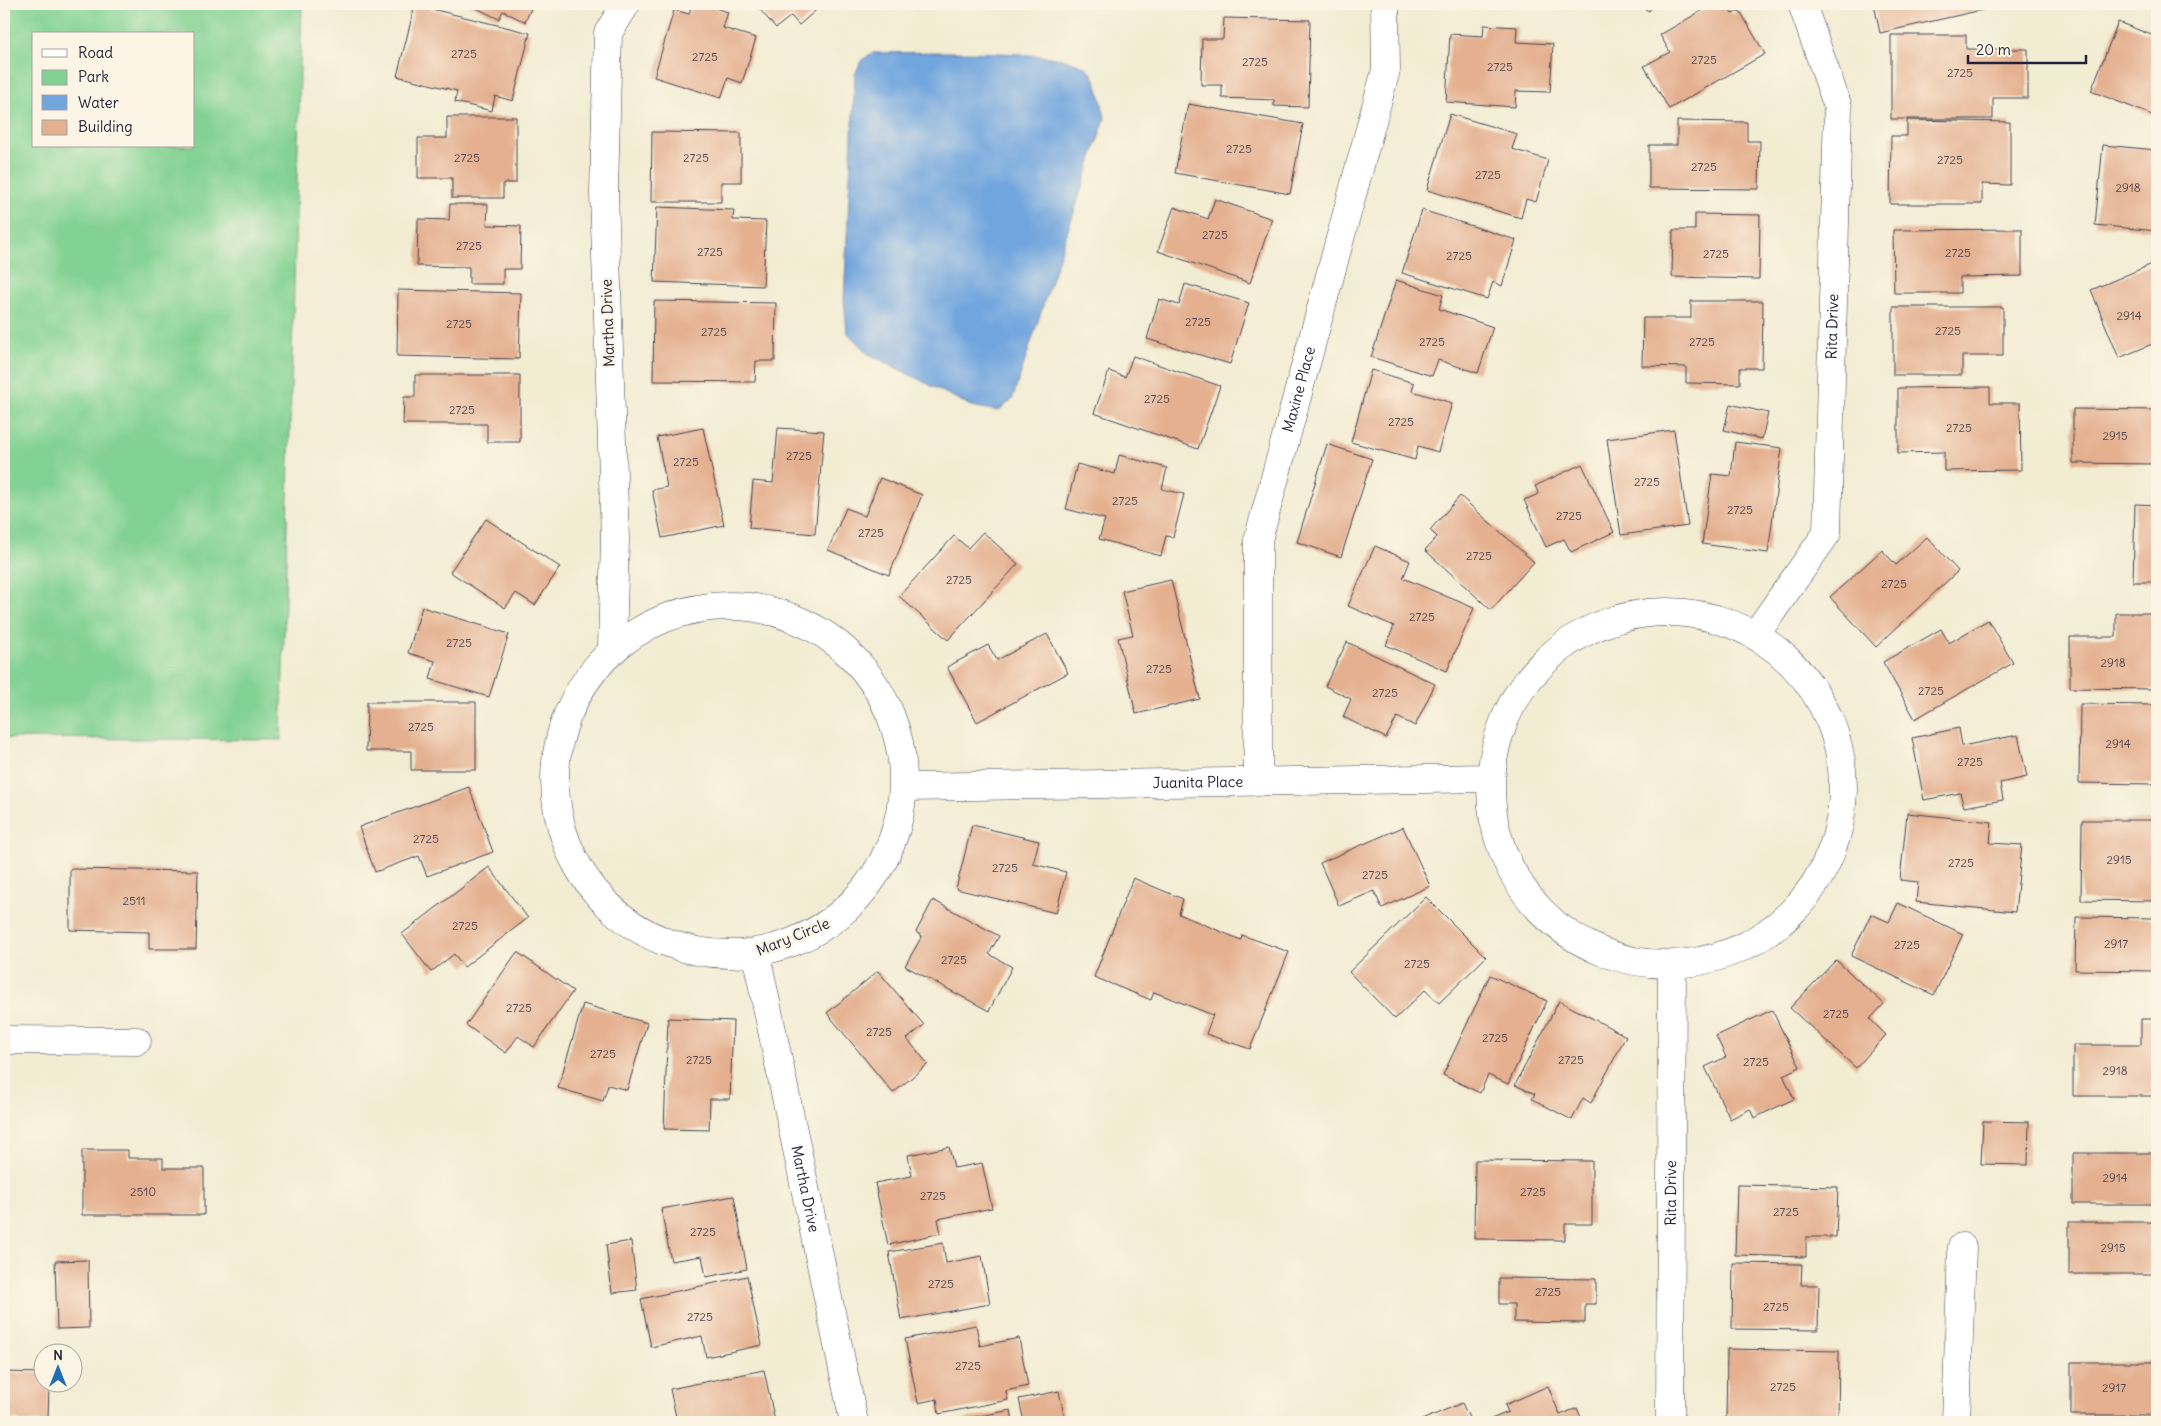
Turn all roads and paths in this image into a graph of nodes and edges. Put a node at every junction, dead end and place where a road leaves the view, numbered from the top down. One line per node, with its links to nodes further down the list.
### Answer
1 (626, 4): 5 (street, Martha Drive)
2 (1385, 4): 7 (street, Maxine Place)
3 (1802, 4): 4 (street, Rita Drive)
4 (1756, 634): 6 (street); 10 (street)
5 (612, 647): 8 (street, Mary Circle); 9 (street, Mary Circle)
6 (1490, 778): 7 (street, Juanita Place); 10 (street)
7 (1258, 782): 8 (street, Juanita Place)
8 (906, 787): 9 (street, Mary Circle)
9 (756, 954): 14 (street, Martha Drive)
10 (1672, 965): 15 (street, Rita Drive)
11 (4, 1040): 12 (street)
12 (137, 1041)
13 (1962, 1247): 16 (street)
14 (854, 1422)
15 (1670, 1422)
16 (1956, 1422)

